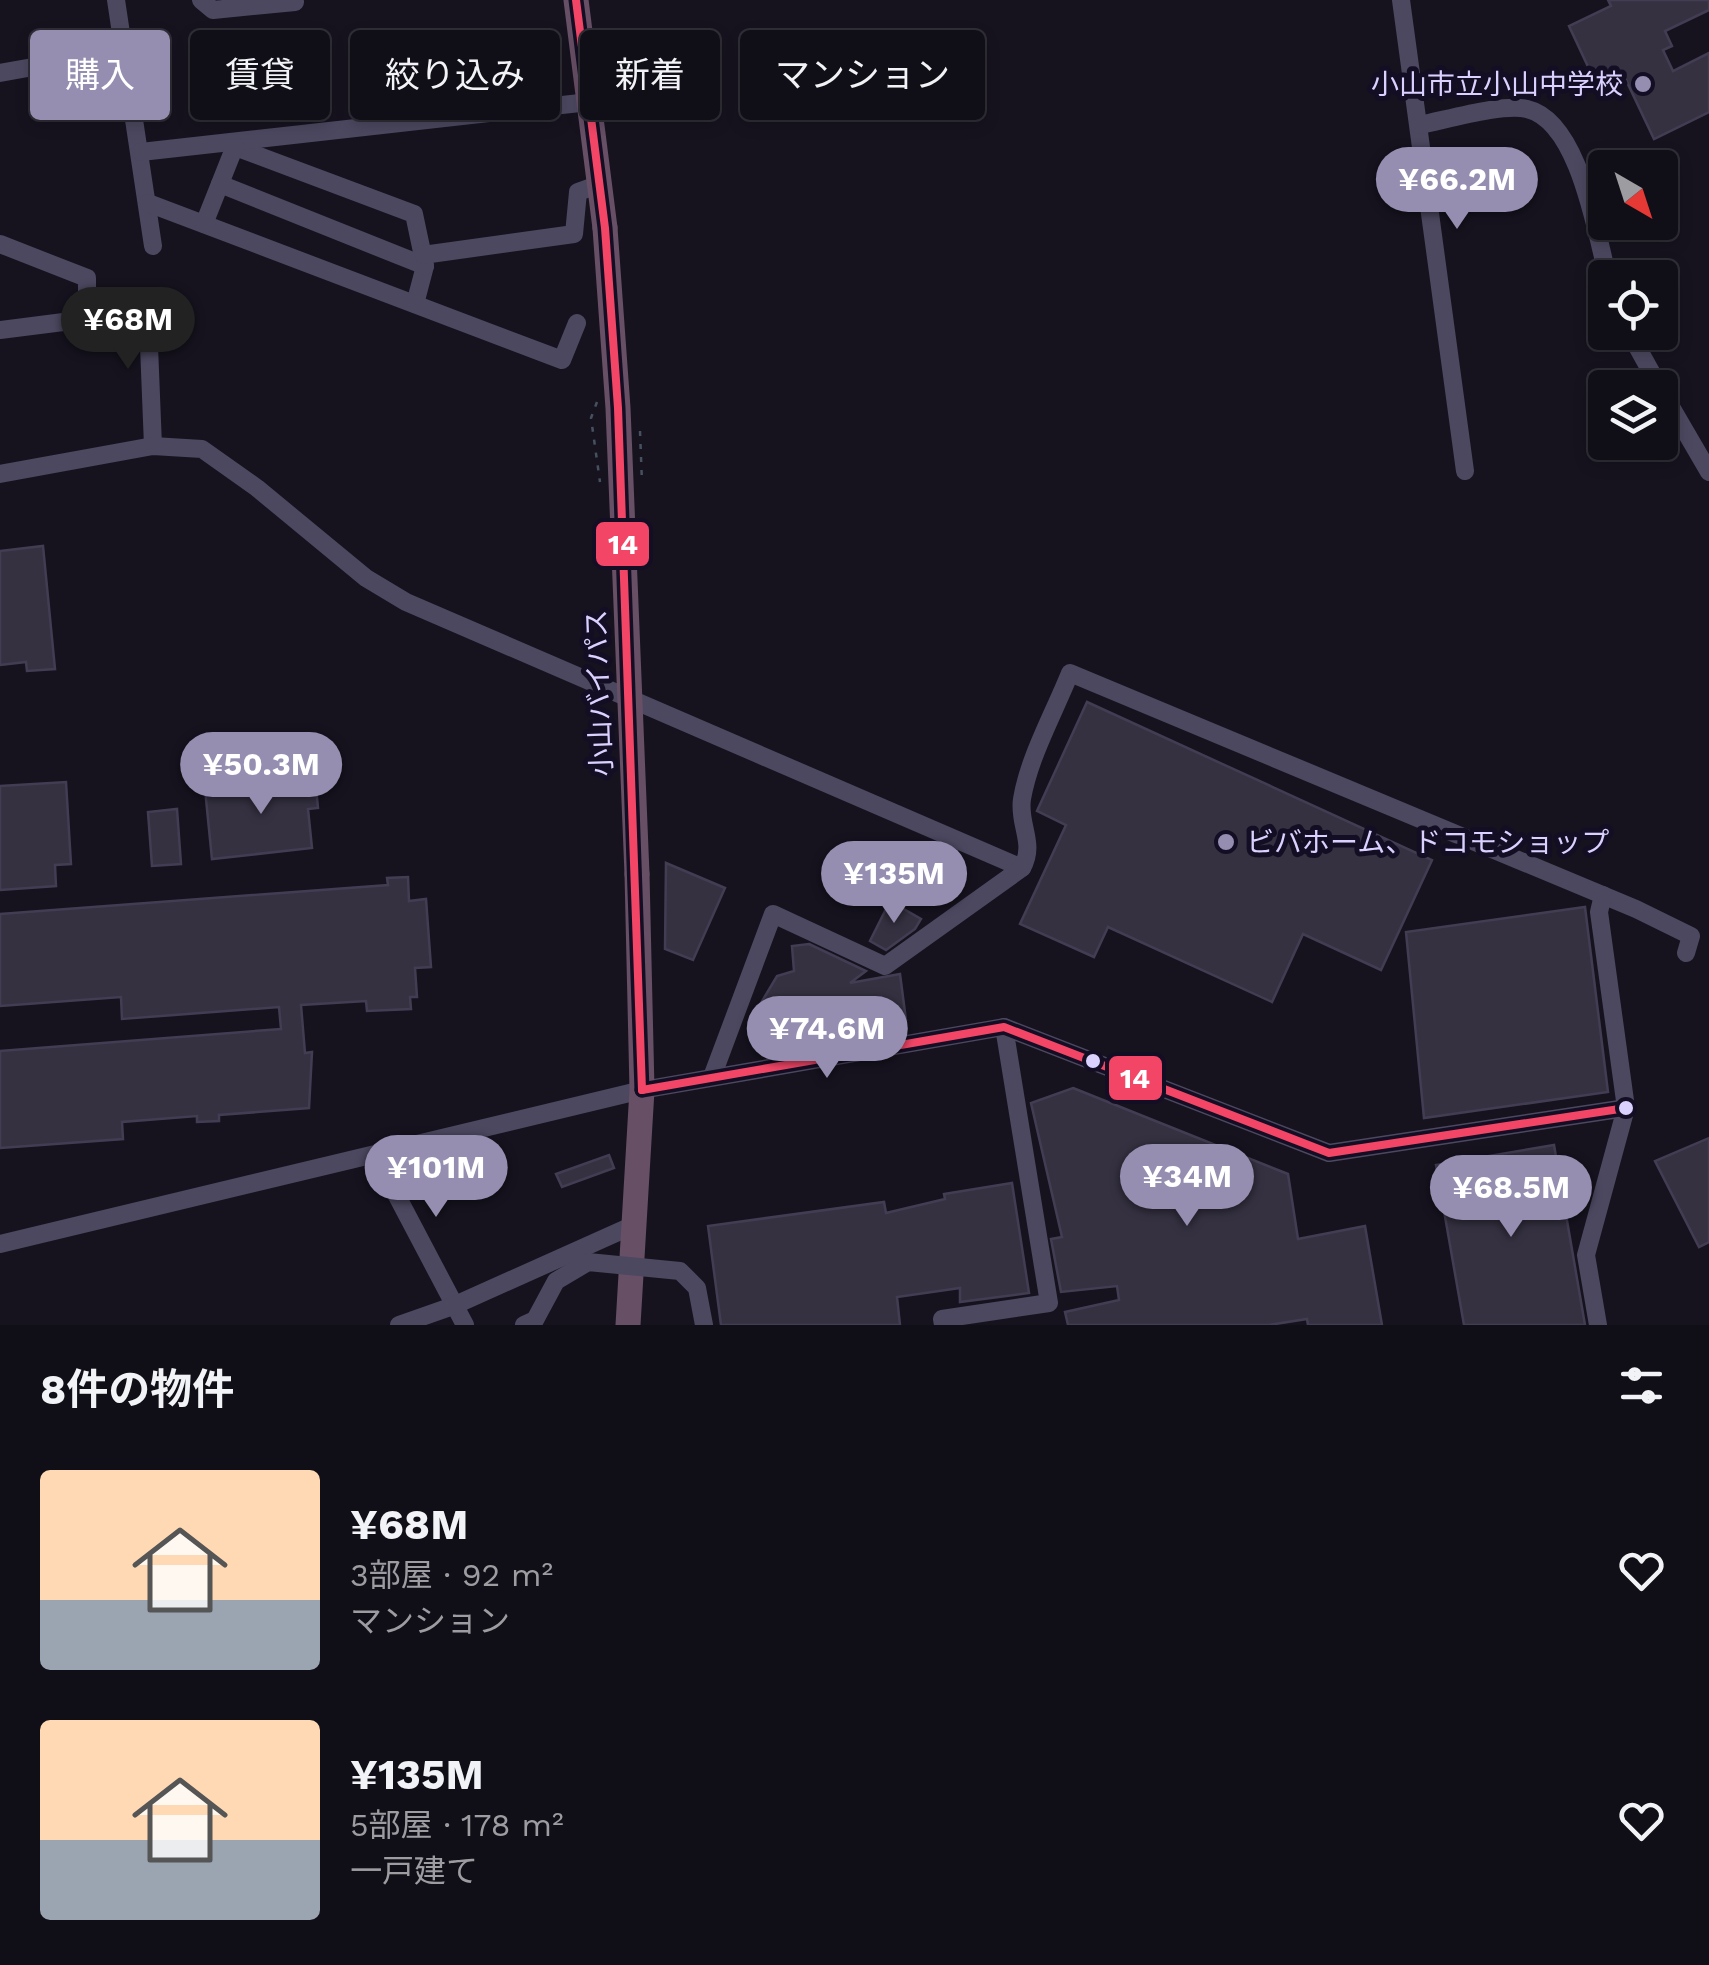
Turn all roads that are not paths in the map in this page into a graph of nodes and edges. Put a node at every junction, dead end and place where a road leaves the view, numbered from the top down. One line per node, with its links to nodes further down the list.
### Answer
1 (116, 0): 6 (street)
2 (201, 0): 5 (street)
3 (576, 0): 7 (highway, 小山バイパス)
4 (1401, 0): 13 (street)
5 (295, 2)
6 (120, 30)
7 (580, 30)
8 (30, 67): 9 (street)
9 (0, 73)
10 (580, 103): 14 (street)
11 (136, 120): 15 (street)
12 (592, 120): 17 (highway, 小山バイパス)
13 (1419, 125): 22 (street); 30 (street)
14 (230, 145): 15 (street); 16 (street); 23 (street)
15 (142, 152): 18 (street)
16 (220, 184): 19 (street); 23 (street)
17 (600, 184): 23 (street); 38 (highway, 小山バイパス, bridge)
18 (148, 203): 19 (street); 21 (street)
19 (204, 224): 25 (street)
20 (0, 244): 27 (street)
21 (154, 246)
22 (1603, 260)
23 (424, 261): 25 (street)
24 (147, 296): 29 (street)
25 (416, 304): 26 (street)
26 (577, 324)
27 (0, 330)
28 (1678, 419): 31 (street)
29 (153, 446): 32 (street); 33 (street)
30 (1465, 471)
31 (1709, 472)
32 (0, 474)
33 (1022, 868): 34 (street); 37 (street)
34 (1602, 895): 35 (street); 39 (street)
35 (1686, 953)
36 (1004, 1027): 37 (street); 39 (street); 49 (street)
37 (712, 1077): 38 (street)
38 (642, 1090): 40 (street); 41 (highway, 小山バイパス)
39 (1626, 1108): 50 (street)
40 (376, 1156): 42 (street); 43 (street)
41 (636, 1224): 43 (street); 47 (highway, 小山バイパス)
42 (0, 1244)
43 (454, 1306): 44 (street); 45 (street)
44 (399, 1325)
45 (465, 1325)
46 (524, 1325): 48 (street, bridge)
47 (628, 1325)
48 (704, 1325)
49 (943, 1325)
50 (1598, 1325)

